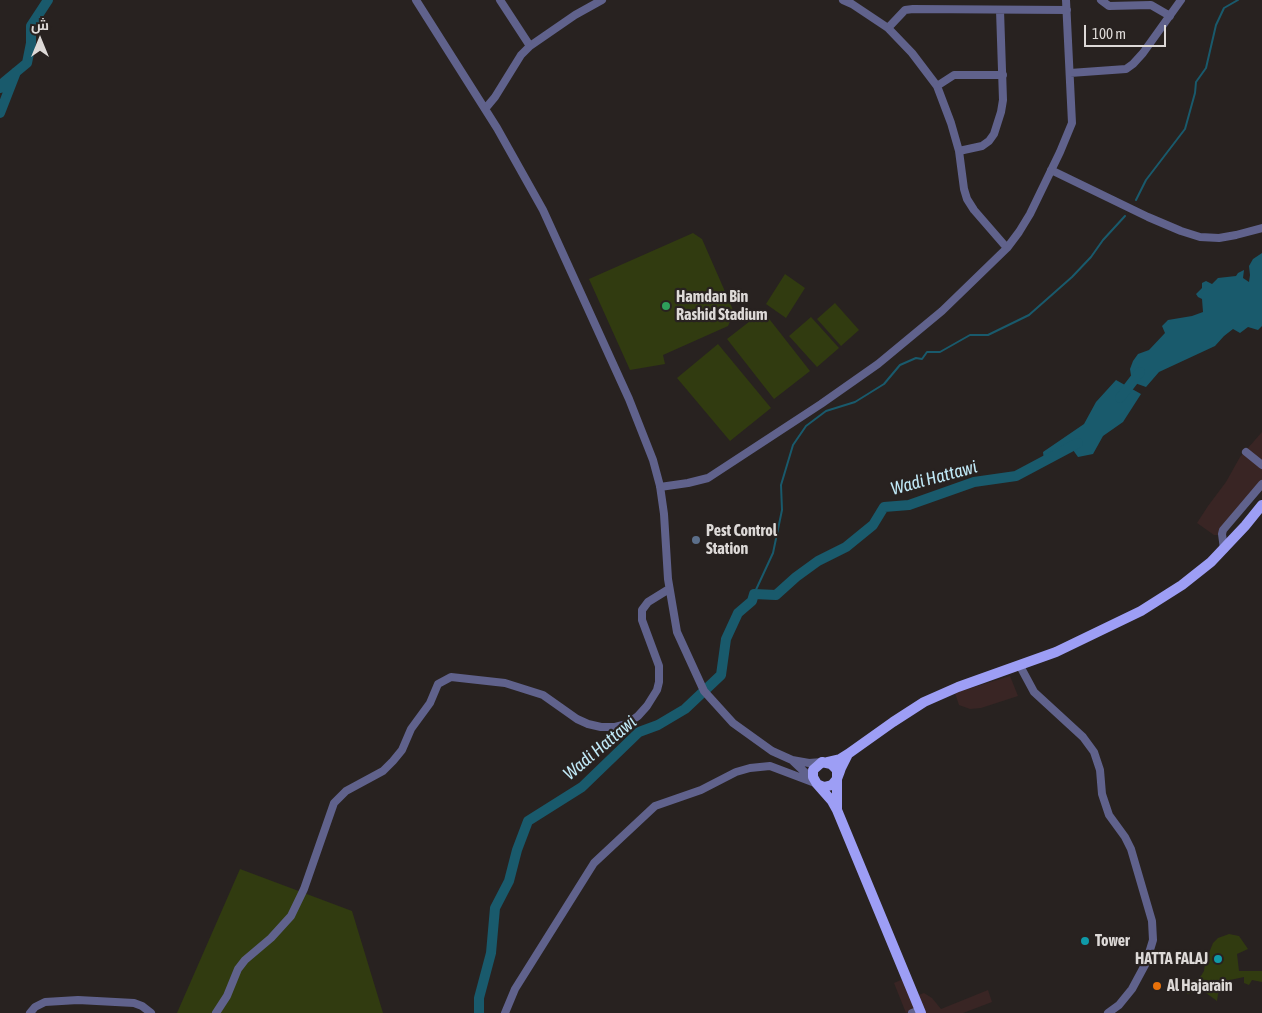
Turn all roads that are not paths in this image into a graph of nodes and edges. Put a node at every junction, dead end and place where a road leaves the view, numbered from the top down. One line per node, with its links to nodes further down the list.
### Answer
1 (416, 0): 17 (street)
2 (500, 0): 13 (street)
3 (602, 0): 13 (street)
4 (843, 0): 8 (street)
5 (1066, 0): 10 (street)
6 (1101, 0): 11 (street)
7 (1181, 0): 11 (street)
8 (853, 2): 12 (street)
9 (1000, 10): 10 (street); 12 (street); 15 (street)
10 (1067, 10): 14 (street)
11 (1170, 16): 14 (street)
12 (888, 28): 16 (street)
13 (530, 46): 17 (street)
14 (1070, 73): 19 (street)
15 (1003, 75): 16 (street); 18 (street)
16 (937, 86): 18 (street)
17 (485, 109): 25 (street)
18 (959, 151): 21 (street)
19 (1051, 170): 20 (street); 21 (street)
20 (1262, 228)
21 (1007, 248): 25 (street)
22 (1246, 452): 23 (street)
23 (1262, 465)
24 (1262, 484): 27 (street)
25 (660, 489): 28 (street)
26 (1262, 505): 27 (main road)
27 (1224, 550): 29 (main road)
28 (669, 589): 31 (street); 39 (street)
29 (1020, 666): 30 (main road); 41 (street)
30 (848, 754): 32 (main road); 33 (main road)
31 (792, 760): 32 (street); 34 (street)
32 (825, 762): 33 (main road); 34 (main road)
33 (837, 779): 34 (main road); 35 (main road)
34 (815, 783): 35 (main road); 40 (street)
35 (837, 810): 36 (main road)
36 (918, 1012)
37 (30, 1013): 38 (street)
38 (151, 1013)
39 (216, 1013)
40 (505, 1013)
41 (1108, 1013)

